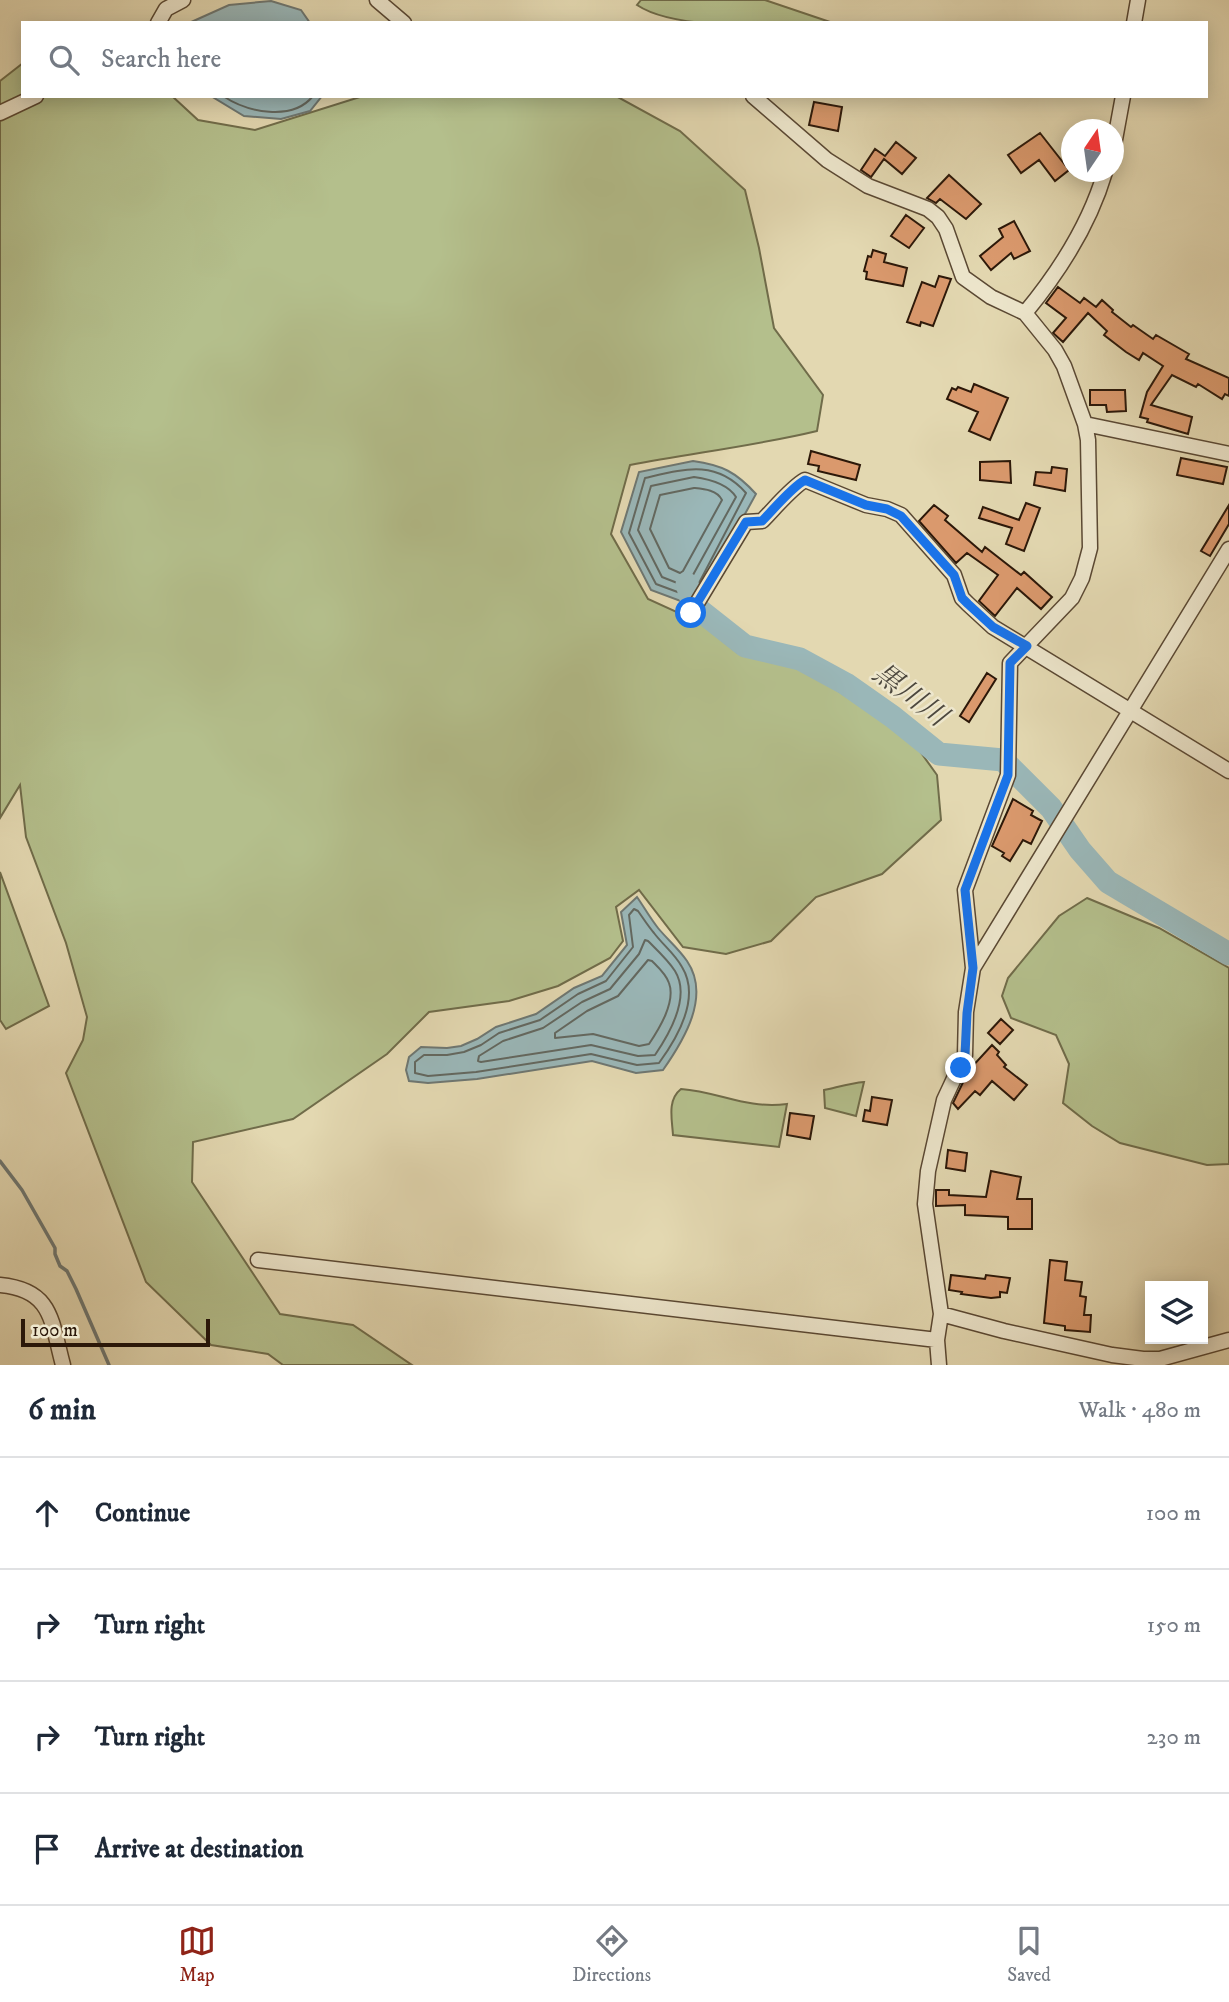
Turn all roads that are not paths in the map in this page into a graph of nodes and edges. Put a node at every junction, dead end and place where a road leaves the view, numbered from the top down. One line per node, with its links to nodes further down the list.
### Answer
1 (183, 0): 4 (street)
2 (377, 0): 5 (street)
3 (1138, 0): 6 (street)
4 (159, 21)
5 (402, 21)
6 (1134, 21)
7 (32, 98): 10 (street)
8 (755, 98): 13 (street)
9 (1123, 98): 11 (street)
10 (0, 113)
11 (1119, 119)
12 (1101, 182): 13 (street)
13 (1025, 313): 14 (street)
14 (1085, 424): 15 (street); 18 (street)
15 (1229, 454)
16 (1229, 549): 19 (street)
17 (691, 613): 18 (street)
18 (1027, 646): 19 (street); 21 (street)
19 (1130, 711): 20 (street); 21 (street)
20 (1229, 771)
21 (973, 968): 24 (street)
22 (258, 1260): 25 (street)
23 (0, 1285): 27 (street)
24 (941, 1314): 25 (street); 26 (street)
25 (937, 1340): 28 (street)
26 (1229, 1340)
27 (62, 1365)
28 (939, 1365)

